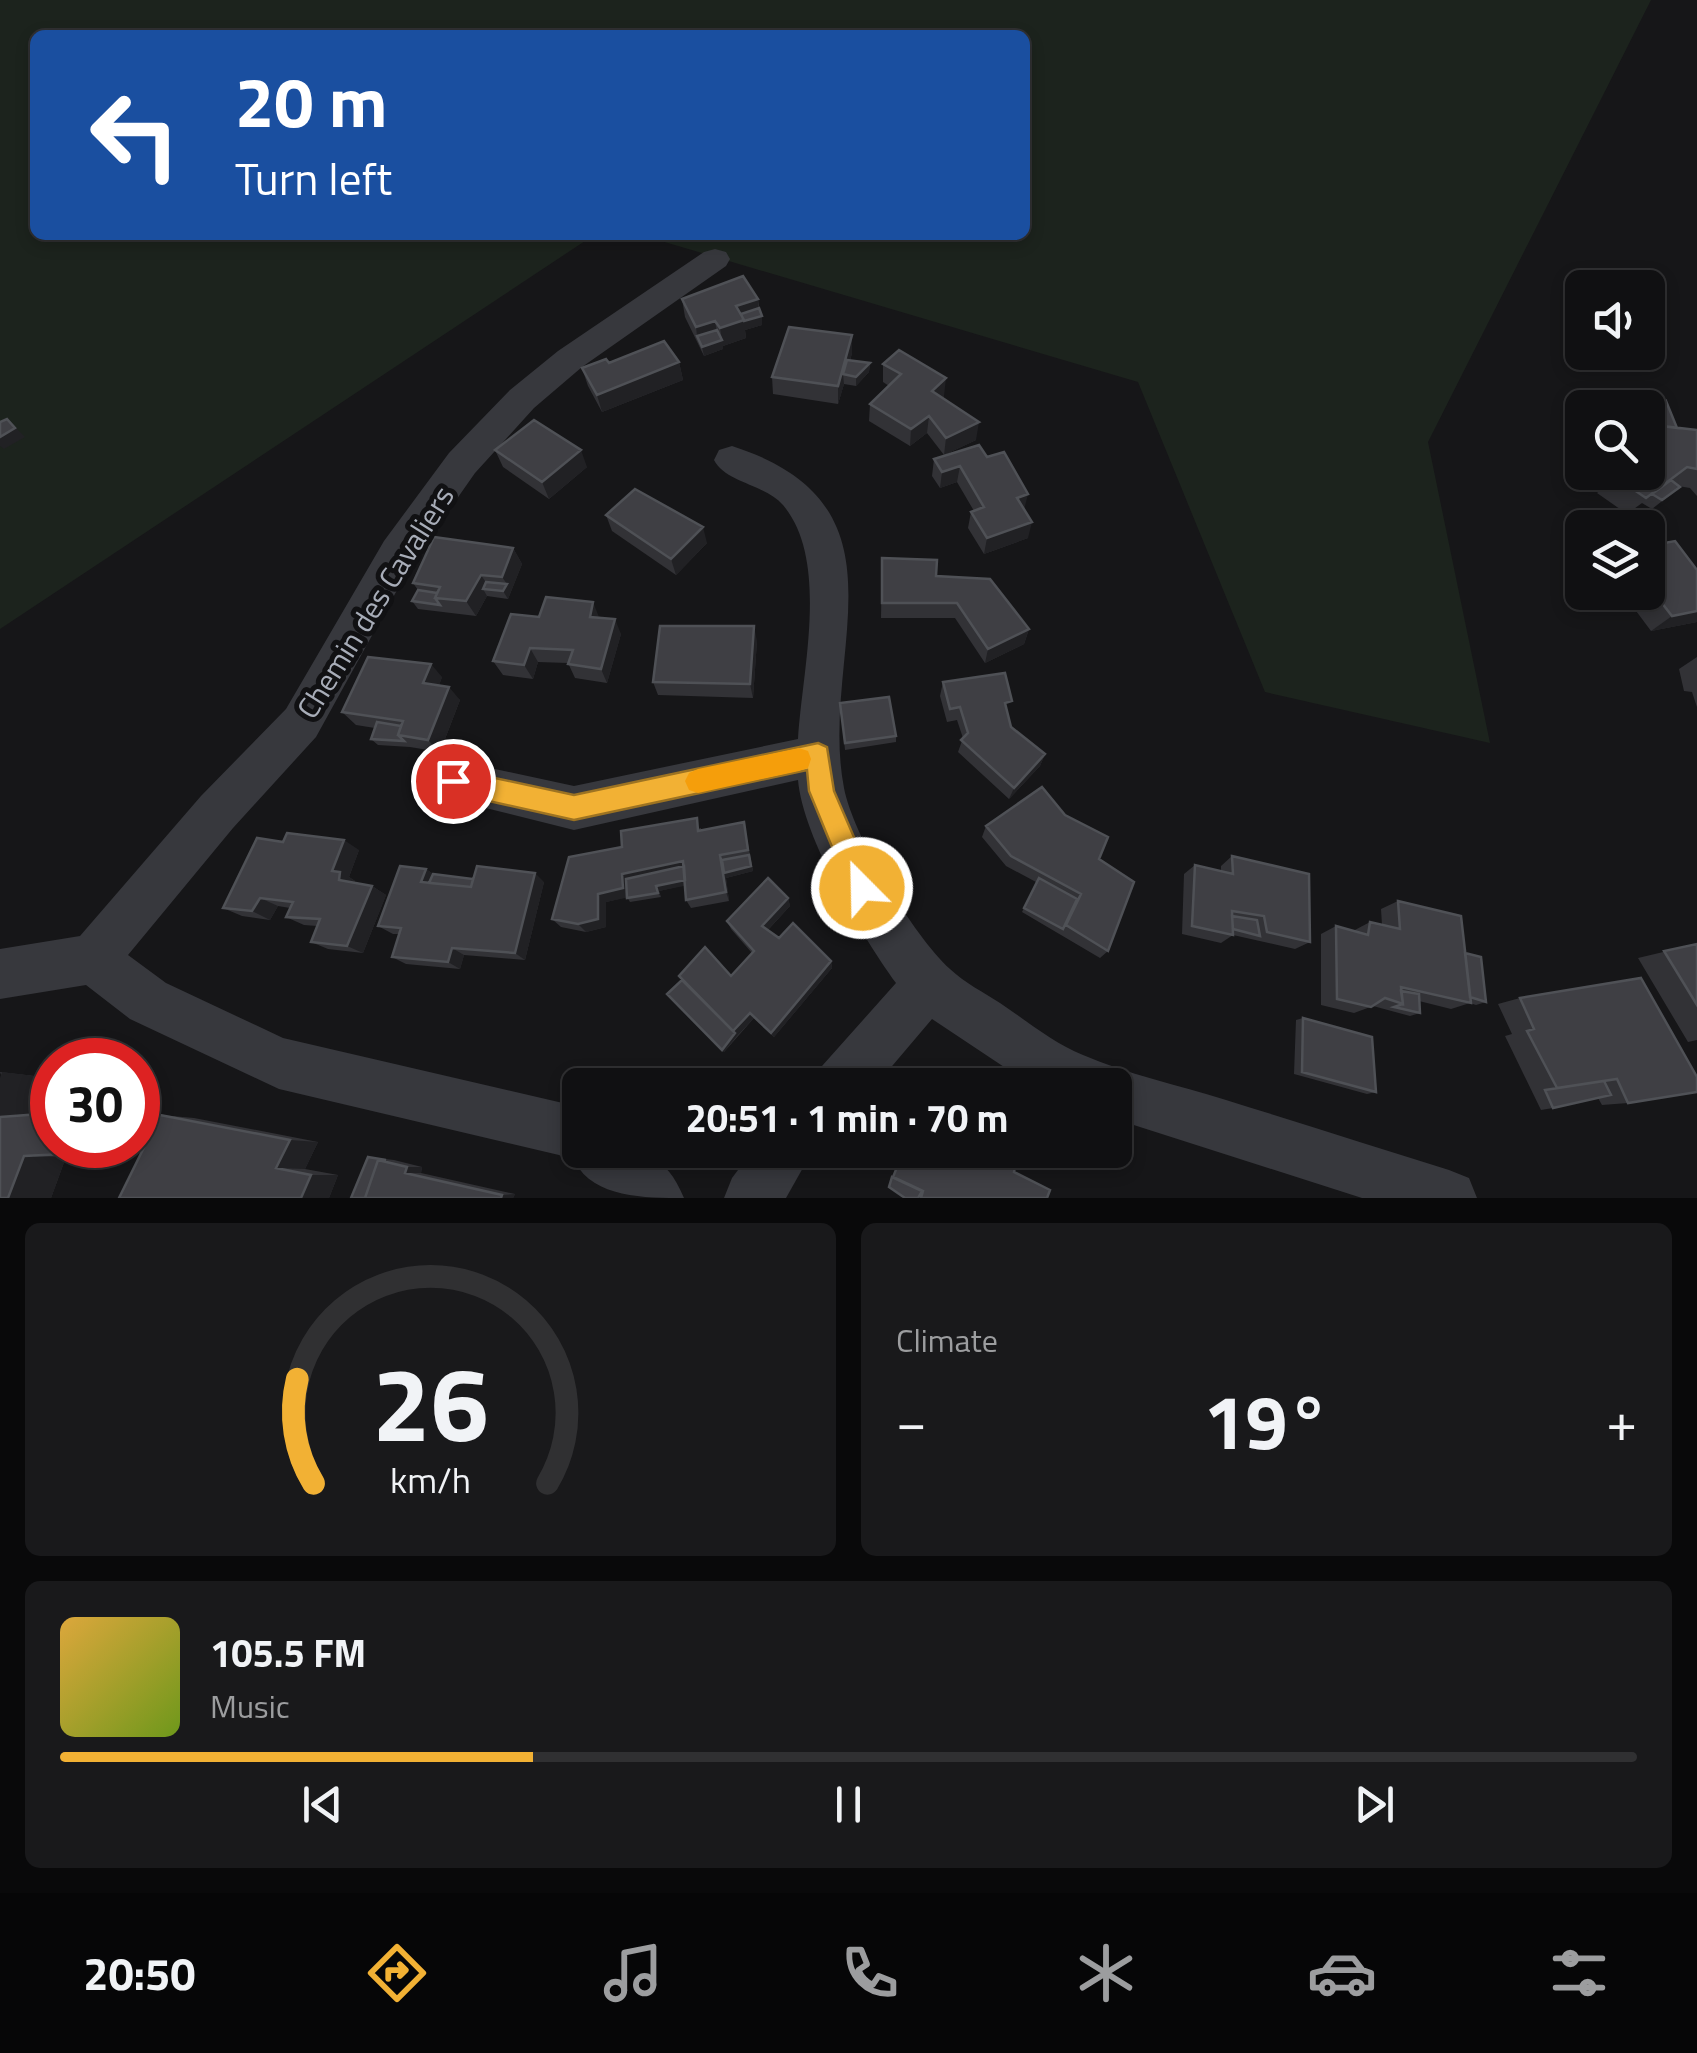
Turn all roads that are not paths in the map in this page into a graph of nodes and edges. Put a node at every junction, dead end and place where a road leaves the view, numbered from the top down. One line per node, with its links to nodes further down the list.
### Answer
1 (714, 259): 5 (street, Chemin des Cavaliers)
2 (732, 460): 3 (street)
3 (818, 755): 4 (street); 7 (street)
4 (453, 781)
5 (92, 959): 6 (street); 11 (street)
6 (0, 974)
7 (928, 984): 8 (street); 9 (street)
8 (856, 1068)
9 (1050, 1068)
10 (1132, 1097): 16 (street)
11 (562, 1128)
12 (619, 1168): 14 (street)
13 (773, 1168): 15 (street)
14 (656, 1198)
15 (752, 1198)
16 (1449, 1198)

